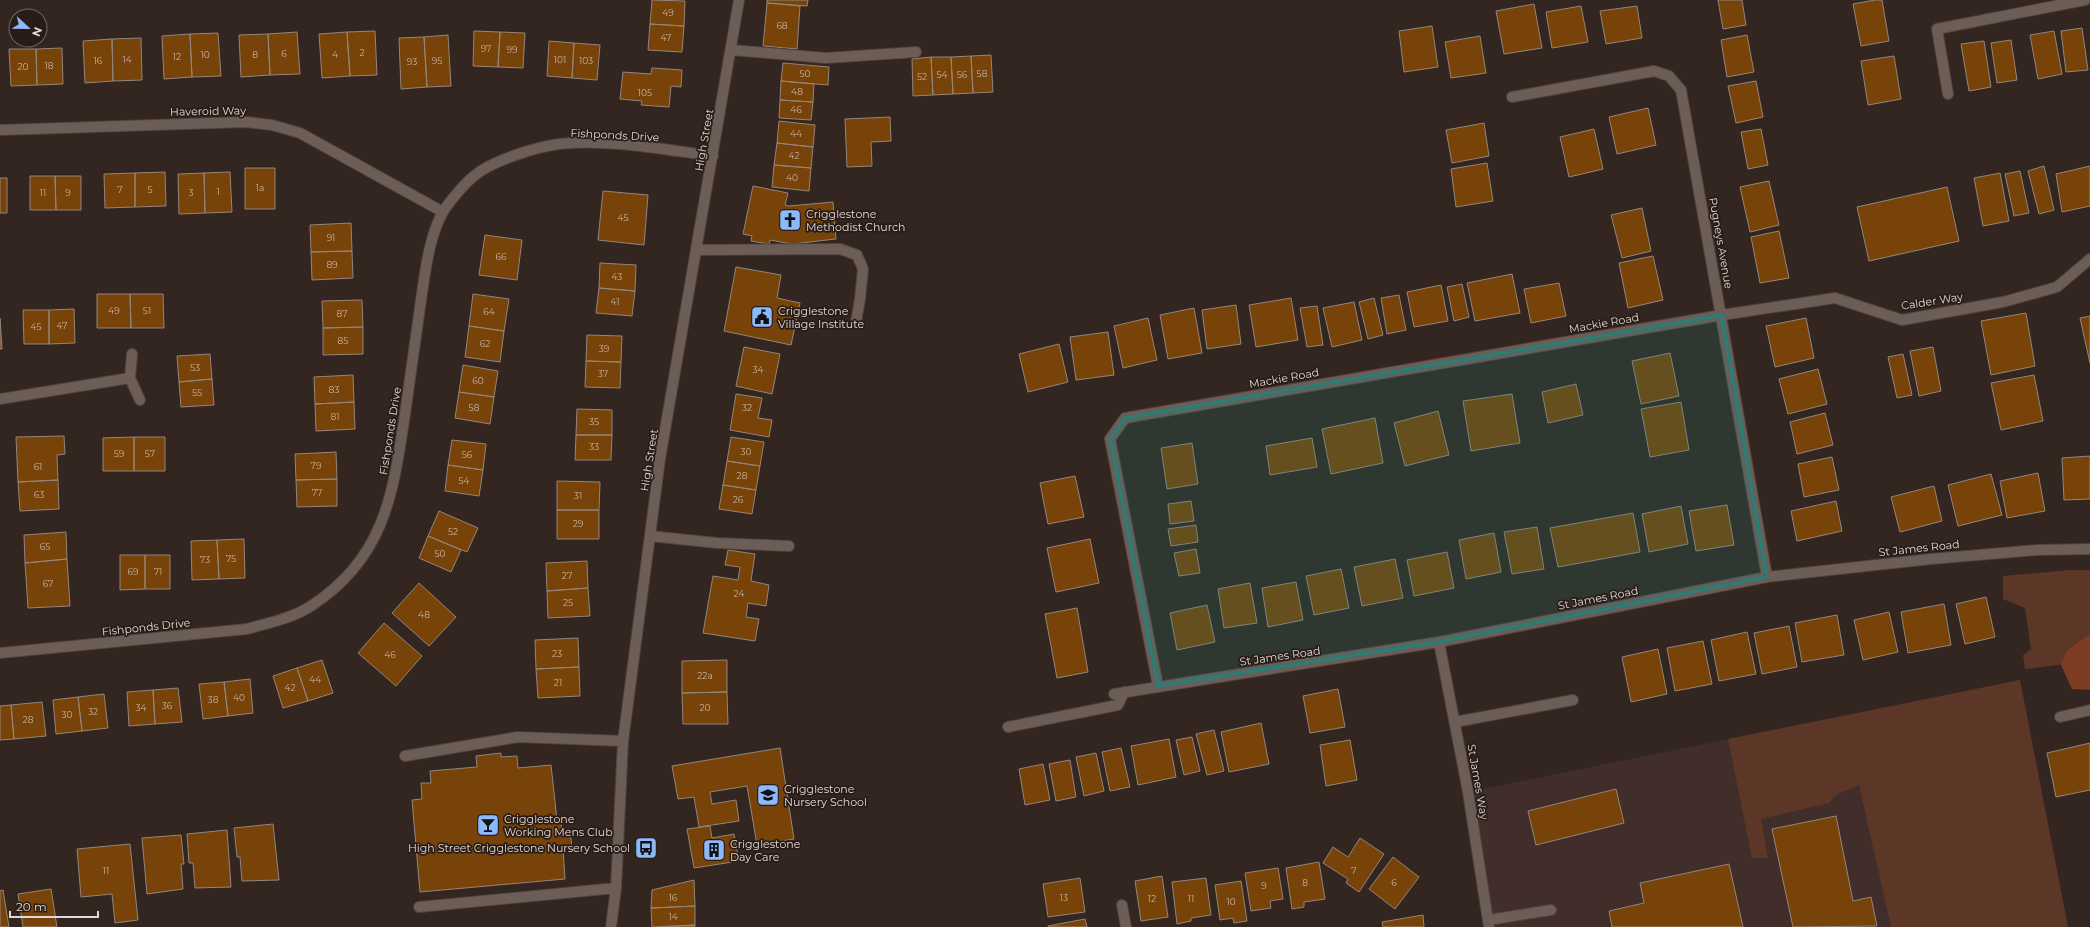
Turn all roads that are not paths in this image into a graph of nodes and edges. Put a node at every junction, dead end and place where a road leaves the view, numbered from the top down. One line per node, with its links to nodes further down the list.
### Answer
1 (739, 0): 3 (street, High Street)
2 (2085, 0): 5 (street)
3 (732, 50): 4 (street); 8 (street, High Street)
4 (916, 52)
5 (1948, 94)
6 (1512, 97): 12 (street, Pugneys Avenue)
7 (0, 130): 9 (street, Haveroid Way)
8 (713, 156): 9 (street, Fishponds Drive); 10 (street, High Street)
9 (443, 212): 23 (street, Fishponds Drive)
10 (697, 250): 13 (street); 18 (street, High Street)
11 (2090, 259): 12 (street, Calder Way)
12 (1722, 315): 21 (street, Pugneys Avenue); 24 (street, Mackie Road)
13 (856, 322)
14 (132, 354): 15 (street)
15 (130, 378): 16 (street); 17 (street)
16 (0, 399)
17 (140, 400)
18 (650, 536): 19 (street); 30 (street, High Street)
19 (789, 546)
20 (2090, 549): 21 (street, St James Road)
21 (1768, 577): 22 (street, St James Road)
22 (1439, 642): 24 (street, St James Road); 28 (street, St James Way)
23 (0, 653)
24 (1158, 686): 29 (street, St James Road)
25 (1573, 700): 28 (street)
26 (2090, 710): 27 (street)
27 (2060, 717)
28 (1455, 722): 36 (street, St James Way)
29 (1008, 727)
30 (623, 740): 31 (street); 32 (street, High Street)
31 (405, 756)
32 (616, 888): 34 (street); 37 (street, High Street)
33 (1122, 905): 38 (street)
34 (419, 907)
35 (1551, 910): 36 (street)
36 (1489, 923)
37 (611, 927)
38 (1126, 927)

